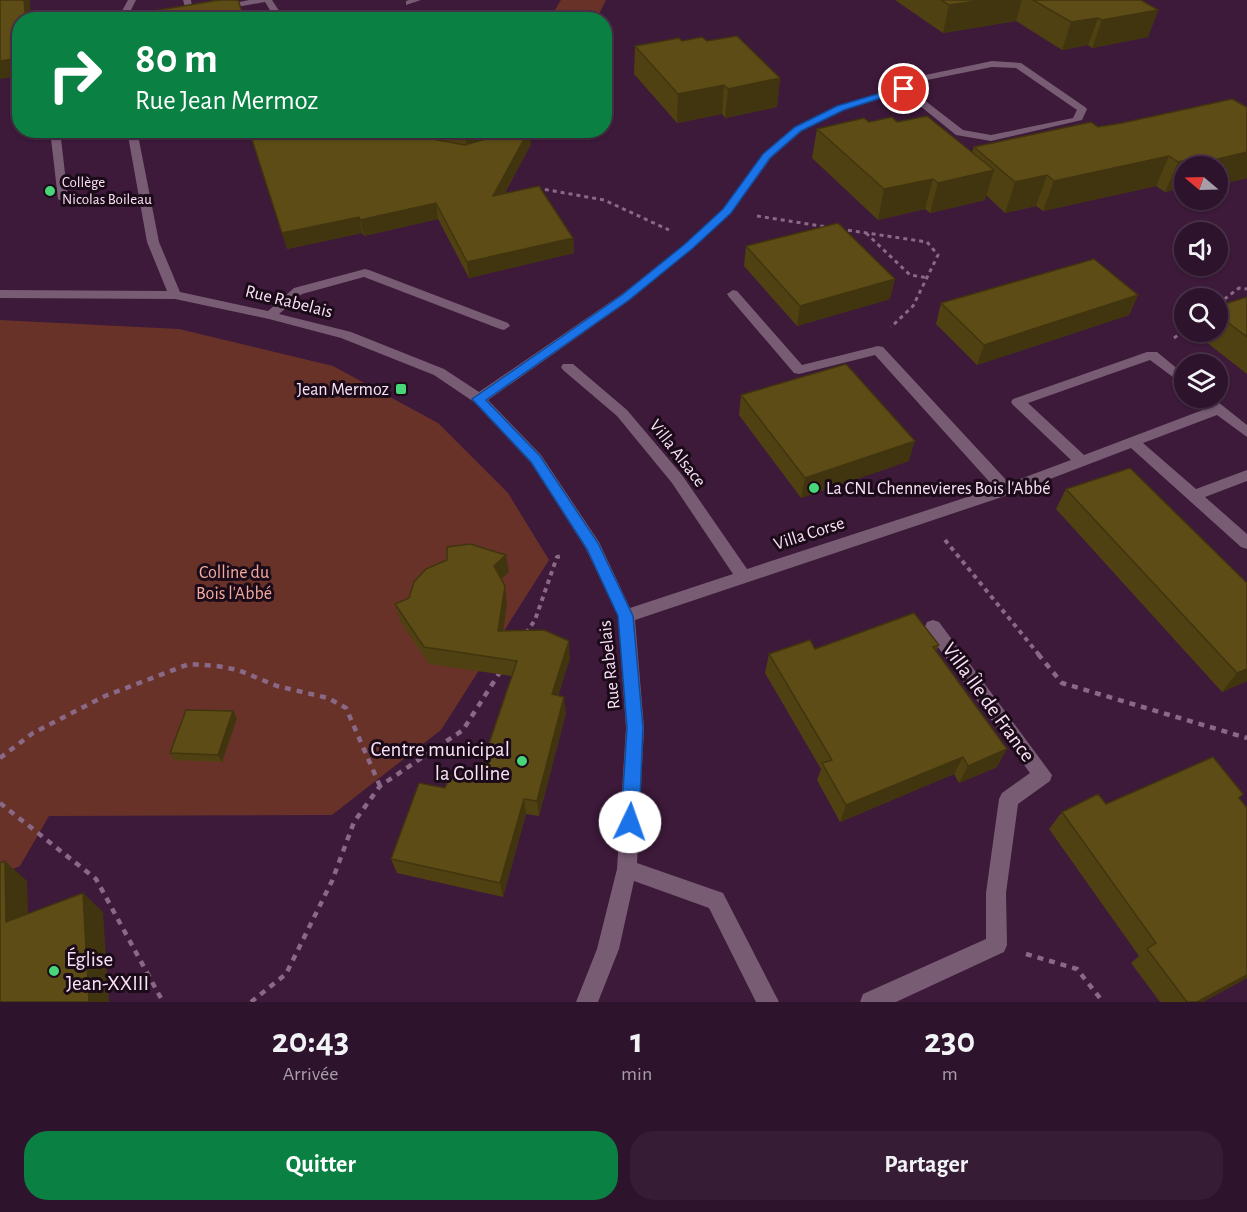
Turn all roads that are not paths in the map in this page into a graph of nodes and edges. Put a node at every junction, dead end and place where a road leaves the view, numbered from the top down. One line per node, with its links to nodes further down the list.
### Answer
1 (187, 0): 5 (street)
2 (267, 0): 3 (street)
3 (212, 9)
4 (201, 10): 5 (street)
5 (190, 12)
6 (904, 89): 6 (street); 17 (street)
7 (56, 138): 9 (street)
8 (133, 138): 12 (street)
9 (63, 200)
10 (0, 294): 12 (street, Rue Rabelais)
11 (733, 294): 23 (street)
12 (175, 295): 13 (street, Rue Rabelais)
13 (270, 315): 14 (street); 17 (street, Rue Rabelais)
14 (504, 326)
15 (568, 367): 26 (street, Villa Alsace)
16 (1174, 373): 21 (street)
17 (479, 399): 27 (street, Rue Rabelais)
18 (1219, 409): 19 (street); 20 (street, Villa Corse)
19 (1247, 432)
20 (1133, 442): 21 (street, Villa Corse); 24 (street)
21 (1081, 461): 23 (street, Villa Corse)
22 (1247, 475): 24 (street)
23 (1006, 490): 26 (street, Villa Corse)
24 (1194, 496): 25 (street)
25 (1247, 543)
26 (742, 576): 27 (street, Villa Corse)
27 (626, 616): 29 (street, Rue Rabelais)
28 (933, 627): 32 (street, Villa Île de France)
29 (627, 869): 30 (street, Rue Rabelais); 31 (street)
30 (587, 1002)
31 (768, 1002)
32 (871, 1002)

